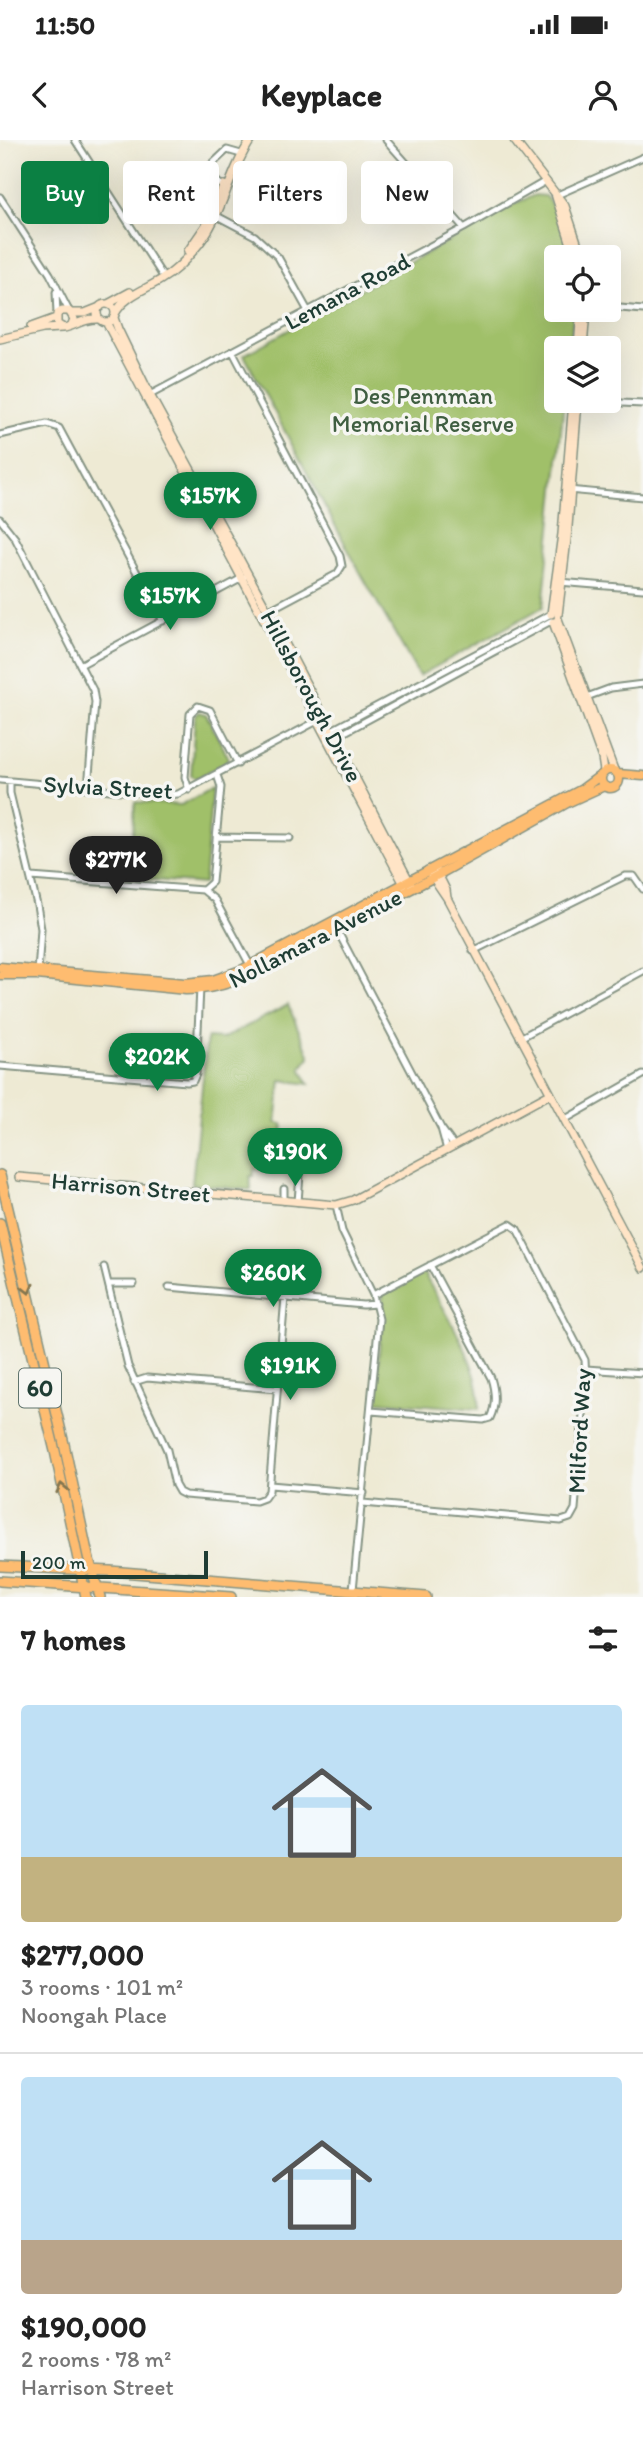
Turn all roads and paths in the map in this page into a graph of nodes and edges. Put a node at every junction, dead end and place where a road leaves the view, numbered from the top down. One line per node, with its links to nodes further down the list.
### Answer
1 (245, 140): 6 (street)
2 (251, 140): 6 (street)
3 (386, 140): 15 (street)
4 (77, 141): 18 (street)
5 (517, 141): 8 (street)
6 (239, 153): 9 (street); 9 (street)
7 (643, 158): 10 (street)
8 (547, 181): 10 (street); 15 (street, Lemana Road)
9 (226, 187): 12 (street)
10 (555, 196): 16 (street); 17 (street)
11 (0, 197): 19 (street)
12 (219, 203)
13 (219, 218): 24 (street)
14 (207, 224): 18 (street)
15 (464, 228): 24 (street, Lemana Road)
16 (571, 245)
17 (578, 245)
18 (163, 276): 20 (street); 27 (street)
19 (54, 285): 25 (street); 26 (street)
20 (108, 304): 21 (street); 27 (street)
21 (100, 307): 25 (street); 28 (street)
22 (621, 308): 23 (street)
23 (643, 310)
24 (308, 311): 32 (street, Lemana Road)
25 (70, 312): 26 (street); 29 (street)
26 (56, 316): 30 (street); 31 (street)
27 (115, 316): 28 (street); 33 (street, Hillsborough Drive)
28 (103, 321): 29 (street); 33 (street, Hillsborough Drive)
29 (72, 324): 30 (street)
30 (63, 328): 31 (street)
31 (0, 337)
32 (233, 352): 33 (street, Lemana Road); 44 (street)
33 (148, 396): 41 (street, Hillsborough Drive)
34 (621, 402): 35 (street)
35 (643, 404)
36 (575, 413): 38 (street)
37 (0, 435): 46 (street)
38 (568, 490): 39 (street); 42 (street)
39 (643, 497)
40 (0, 519): 47 (street)
41 (245, 576): 44 (street, Hillsborough Drive); 46 (street)
42 (559, 582): 43 (street); 45 (street)
43 (643, 589)
44 (265, 613): 50 (street, Hillsborough Drive)
45 (553, 618): 49 (street); 51 (street)
46 (163, 621): 47 (street)
47 (80, 665): 60 (street)
48 (643, 684): 49 (street)
49 (583, 698): 53 (street)
50 (321, 719): 51 (street, Hillsborough Drive); 52 (street, Sylvia Street)
51 (330, 736): 67 (street, Hillsborough Drive)
52 (238, 764): 54 (street, Sylvia Street); 61 (street)
53 (611, 774): 55 (main road); 58 (main road); 59 (main road); 59 (main road, Nollamara Avenue); 62 (main road, Nollamara Avenue)
54 (217, 775): 61 (street, Sylvia Street); 63 (street)
55 (643, 776)
56 (0, 780): 57 (street, Sylvia Street)
57 (10, 781): 60 (street, Sylvia Street); 66 (street)
58 (643, 782)
59 (604, 786): 62 (main road, Nollamara Avenue)
60 (88, 788): 61 (street, Sylvia Street)
61 (189, 790)
62 (552, 808): 65 (main road, Nollamara Avenue)
63 (216, 837): 64 (street); 69 (street)
64 (290, 838)
65 (433, 872): 67 (main road, Nollamara Avenue); 71 (street)
66 (32, 877): 69 (street); 75 (street)
67 (408, 885): 70 (main road, Nollamara Avenue)
68 (643, 889): 71 (street)
69 (203, 890): 73 (street)
70 (334, 925): 73 (main road, Nollamara Avenue); 84 (street)
71 (473, 951): 78 (street)
72 (0, 967): 75 (main road, Nollamara Avenue)
73 (252, 968): 77 (main road, Nollamara Avenue)
74 (643, 971): 78 (street)
75 (38, 972): 76 (main road, Nollamara Avenue); 77 (main road, Nollamara Avenue)
76 (0, 975)
77 (200, 986): 79 (street)
78 (520, 1038): 81 (street)
79 (0, 1066)
80 (643, 1075): 82 (street)
81 (550, 1094): 82 (street); 84 (street, Harrison Street)
82 (564, 1121): 94 (street)
83 (302, 1147): 89 (street)
84 (451, 1148): 90 (street, Harrison Street)
85 (0, 1175): 111 (highway, 60, one-way to 111)
86 (19, 1178): 88 (street, Harrison Street)
87 (284, 1189): 88 (street)
88 (284, 1201): 89 (street, Harrison Street)
89 (298, 1202): 90 (street, Harrison Street)
90 (336, 1205): 98 (street)
91 (0, 1223): 110 (highway, 60, one-way to 91)
92 (430, 1265): 98 (street, Milford Way); 101 (street, Milford Way); 105 (street)
93 (104, 1267): 95 (street)
94 (643, 1268)
95 (109, 1284): 96 (street); 103 (street)
96 (135, 1284)
97 (169, 1287): 99 (street)
98 (373, 1295): 100 (street)
99 (285, 1297): 100 (street); 104 (street)
100 (376, 1304): 105 (street)
101 (586, 1369): 102 (street); 108 (street, Milford Way)
102 (643, 1373)
103 (134, 1382): 104 (street); 106 (street)
104 (278, 1389): 106 (street)
105 (371, 1411): 107 (street)
106 (270, 1485): 107 (street)
107 (364, 1493): 108 (street)
108 (363, 1503): 116 (street)
109 (0, 1567): 110 (highway); 113 (highway)
110 (79, 1570): 111 (highway); 114 (highway, 60)
111 (92, 1570): 115 (highway, 60); 116 (highway)
112 (0, 1581): 113 (highway)
113 (15, 1583): 114 (highway)
114 (85, 1592): 115 (highway)
115 (99, 1593): 117 (highway)
116 (351, 1595): 118 (highway)
117 (231, 1597)
118 (426, 1597)

